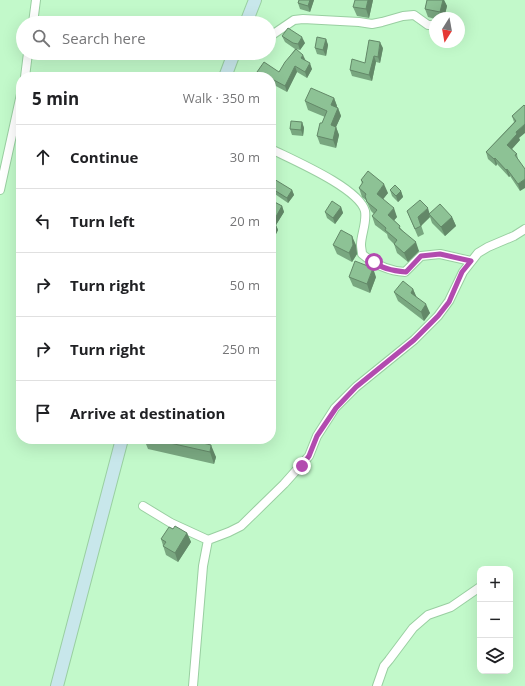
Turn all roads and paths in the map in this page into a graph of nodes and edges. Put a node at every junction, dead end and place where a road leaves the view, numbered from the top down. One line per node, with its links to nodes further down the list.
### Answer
1 (36, 0): 3 (street)
2 (255, 0): 4 (main road)
3 (34, 16)
4 (249, 16)
5 (429, 25): 6 (street)
6 (276, 33)
7 (27, 60): 9 (street)
8 (231, 60): 10 (main road)
9 (25, 72)
10 (227, 72)
11 (16, 117): 13 (street)
12 (276, 152): 15 (street)
13 (0, 190)
14 (525, 229): 15 (street)
15 (471, 261): 18 (street)
16 (121, 444): 20 (main road)
17 (143, 506): 18 (street)
18 (208, 540): 21 (street)
19 (477, 589): 22 (street)
20 (57, 686)
21 (193, 686)
22 (377, 686)

